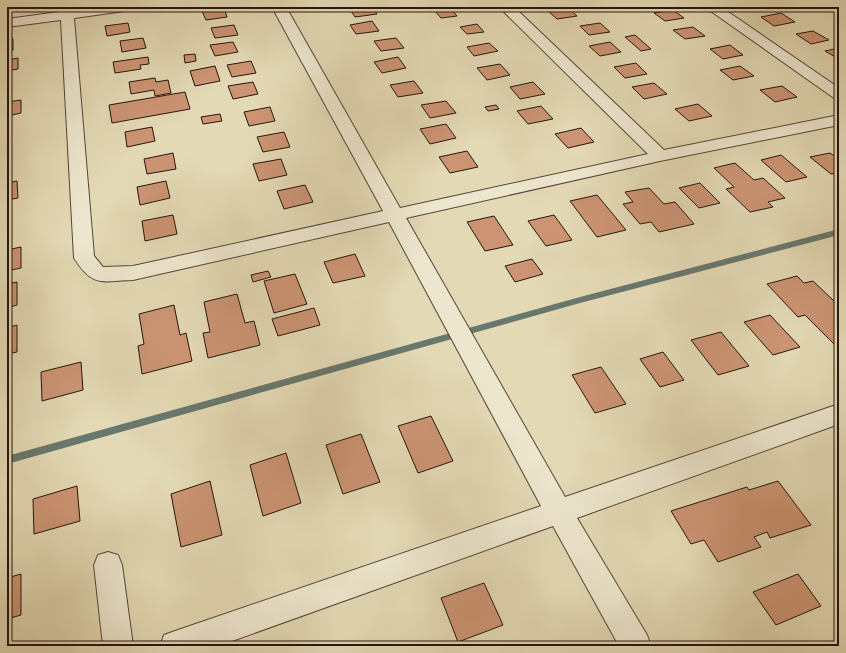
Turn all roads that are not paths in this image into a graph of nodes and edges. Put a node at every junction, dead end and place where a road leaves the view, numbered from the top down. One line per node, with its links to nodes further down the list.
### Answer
1 (125, 7): 5 (street)
2 (278, 7): 10 (street)
3 (506, 7): 9 (street)
4 (712, 7): 7 (street)
5 (57, 13): 6 (street); 10 (street)
6 (7, 24)
7 (839, 95)
8 (839, 120): 9 (street)
9 (660, 156): 10 (street)
10 (394, 215): 12 (street)
11 (839, 414): 12 (street)
12 (559, 512): 15 (street); 16 (street)
13 (108, 565): 14 (street)
14 (118, 646)
15 (176, 646)
16 (636, 646)

